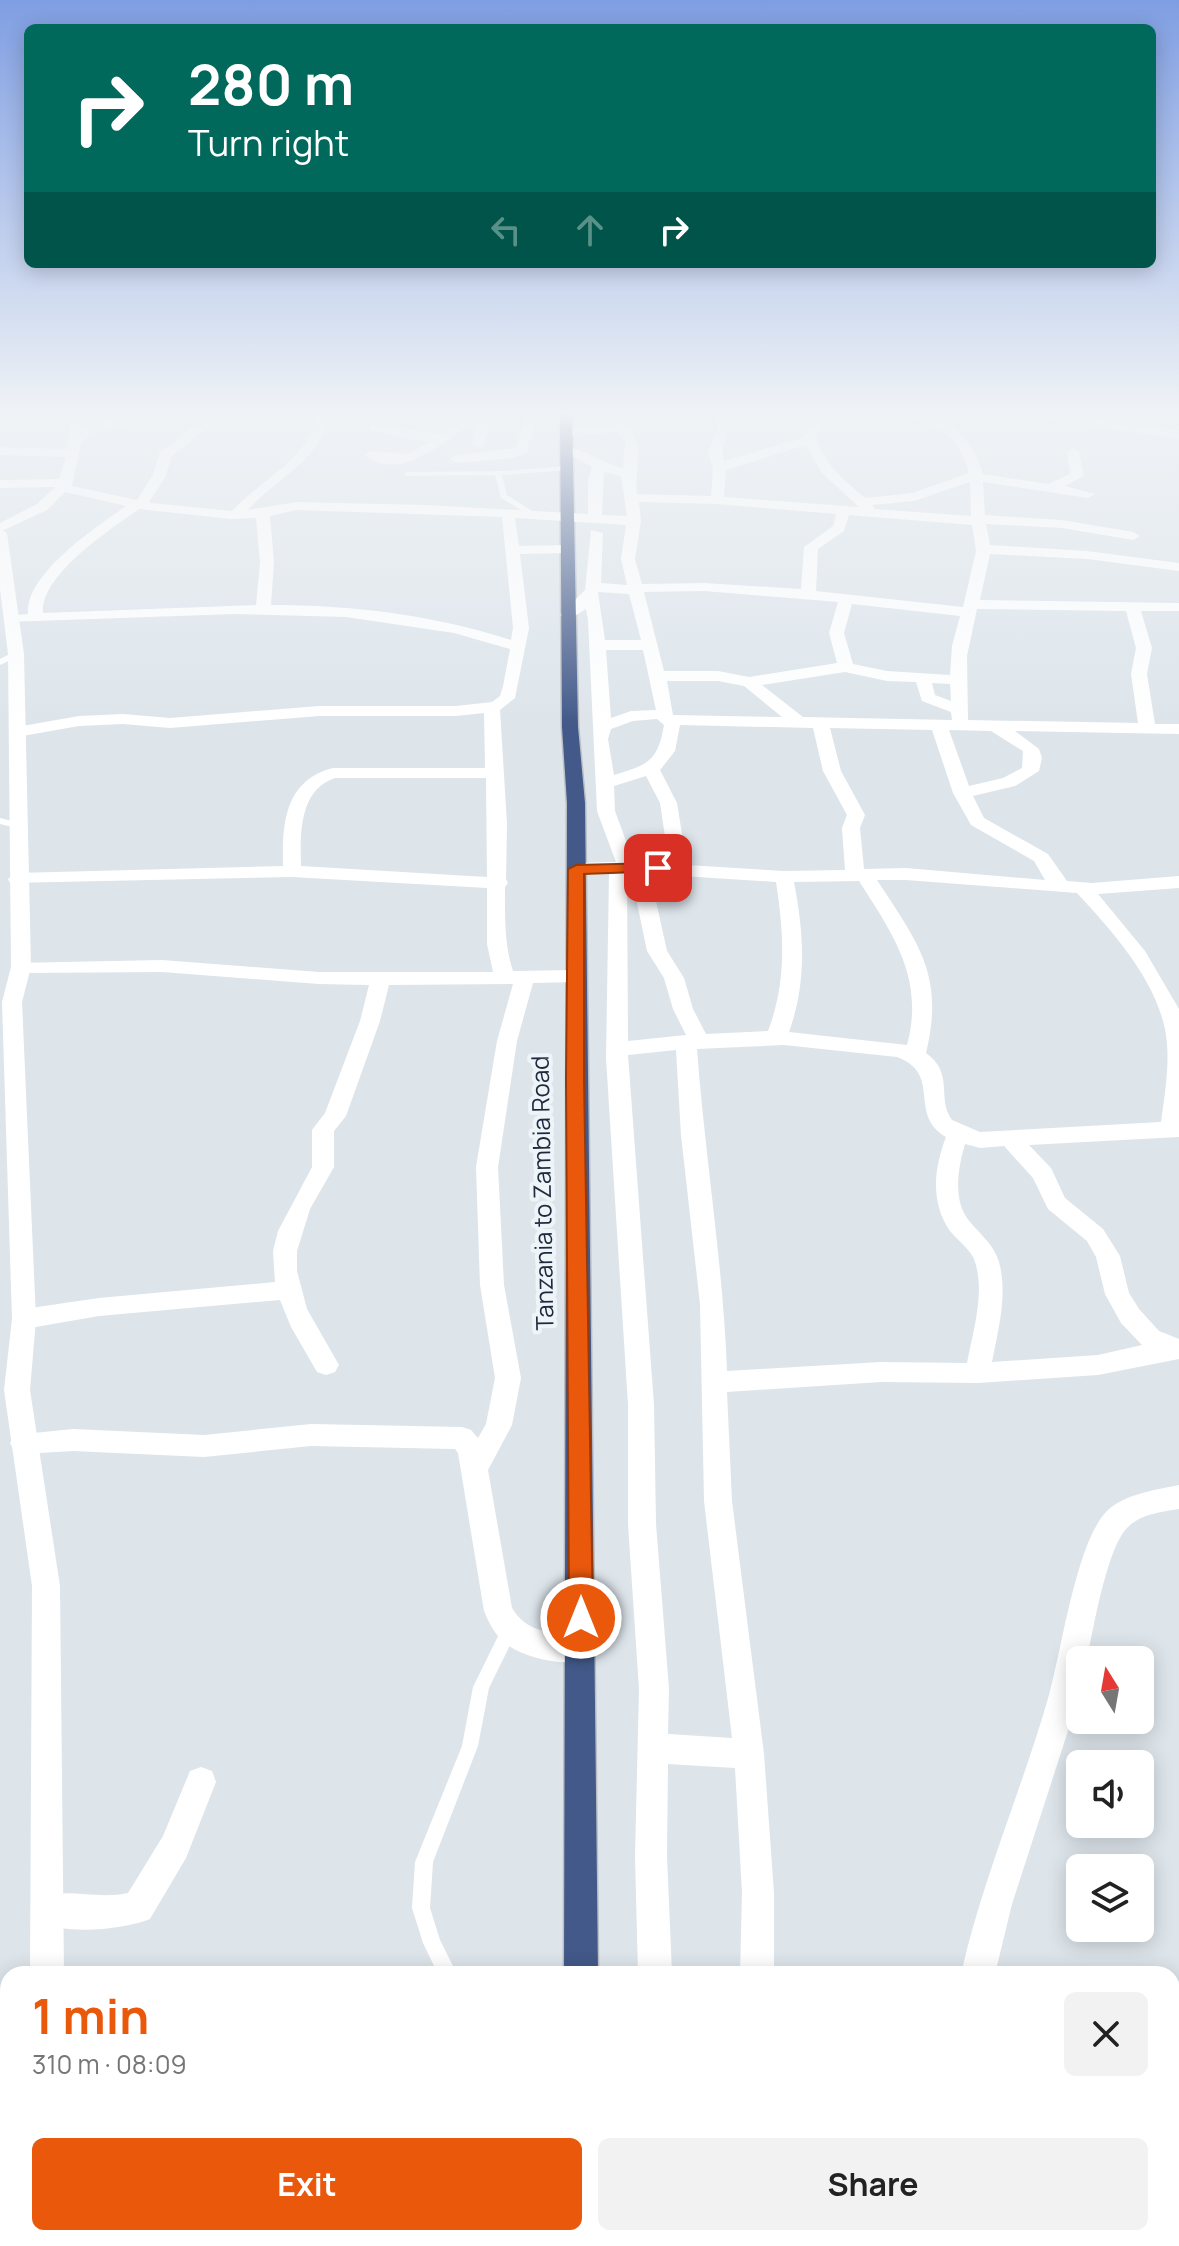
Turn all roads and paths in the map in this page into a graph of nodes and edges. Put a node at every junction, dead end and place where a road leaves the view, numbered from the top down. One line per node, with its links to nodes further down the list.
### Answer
1 (27, 516): 15 (street)
2 (123, 516): 32 (street)
3 (263, 516): 30 (street)
4 (508, 516): 20 (street)
5 (534, 516): 11 (street)
6 (604, 516): 14 (street)
7 (630, 516): 12 (street)
8 (842, 516): 25 (street)
9 (901, 516): 13 (street)
10 (980, 516): 13 (street)
11 (567, 518): 14 (street); 18 (highway, Tanzania to Zambia Road)
12 (634, 521): 14 (street); 17 (street)
13 (980, 521): 16 (street); 19 (street); 21 (street)
14 (596, 526): 17 (street); 24 (street)
15 (0, 530): 32 (street)
16 (1133, 536)
17 (631, 544): 23 (street)
18 (567, 549): 20 (street); 31 (highway, Tanzania to Zambia Road)
19 (983, 549): 21 (street); 29 (street)
20 (511, 550): 35 (street)
21 (1070, 554): 22 (street)
22 (1179, 567)
23 (638, 589): 24 (street); 25 (street); 34 (street)
24 (592, 591): 31 (street); 33 (street)
25 (808, 594): 26 (street)
26 (847, 599): 29 (street); 37 (street)
27 (1132, 606): 28 (street); 29 (street); 50 (street)
28 (1179, 607)
29 (968, 608): 40 (street)
30 (263, 610): 32 (street); 35 (street)
31 (568, 615): 60 (highway, Tanzania to Zambia Road)
32 (14, 616): 36 (street)
33 (597, 645): 34 (street); 48 (street)
34 (650, 645): 38 (street)
35 (518, 647): 42 (street)
36 (8, 658): 51 (street)
37 (845, 667): 39 (street); 41 (street)
38 (658, 676): 41 (street); 43 (street)
39 (925, 679): 40 (street); 44 (street)
40 (960, 680): 44 (street)
41 (749, 682): 45 (street)
42 (492, 707): 51 (street); 54 (street)
43 (669, 717): 45 (street); 48 (street); 53 (street)
44 (960, 718): 47 (street); 49 (street)
45 (797, 721): 46 (street)
46 (821, 722): 47 (street); 62 (street)
47 (939, 725): 56 (street)
48 (603, 726): 55 (street)
49 (995, 726): 50 (street); 56 (street)
50 (1163, 729): 52 (street)
51 (17, 732): 57 (street)
52 (1179, 745)
53 (649, 769): 55 (street); 59 (street)
54 (496, 773): 61 (street); 66 (street)
55 (605, 783): 58 (street)
56 (962, 793): 67 (street)
57 (9, 823): 65 (street)
58 (628, 868): 59 (street); 60 (street); 75 (street); 76 (street)
59 (679, 868): 63 (street)
60 (576, 869): 69 (highway, Tanzania to Zambia Road)
61 (292, 871): 65 (street); 66 (street)
62 (860, 876): 63 (street); 67 (street); 77 (street)
63 (784, 877): 74 (street)
64 (1179, 882): 67 (street)
65 (12, 883): 68 (street)
66 (499, 883): 71 (street)
67 (1073, 888): 73 (street)
68 (21, 967): 70 (street); 72 (street)
69 (576, 976): 71 (street); 91 (highway, Tanzania to Zambia Road)
70 (381, 978): 71 (street); 81 (street)
71 (515, 978): 88 (street)
72 (6, 1003): 82 (street)
73 (1174, 1008): 78 (street)
74 (776, 1038): 75 (street); 77 (street)
75 (693, 1044): 76 (street); 86 (street)
76 (617, 1049): 92 (street)
77 (914, 1057): 79 (street)
78 (1175, 1129): 80 (street)
79 (957, 1136): 80 (street); 85 (street)
80 (1010, 1139): 83 (street)
81 (287, 1290): 82 (street); 84 (street)
82 (24, 1319): 87 (street)
83 (1176, 1349): 85 (street)
84 (326, 1365)
85 (978, 1373): 86 (street)
86 (716, 1382): 93 (street)
87 (23, 1443): 88 (street); 95 (street)
88 (475, 1468): 90 (street)
89 (1179, 1497): 101 (street)
90 (509, 1631): 91 (street); 97 (lane)
91 (581, 1649): 98 (highway, Tanzania to Zambia Road)
92 (653, 1748): 93 (street); 99 (street)
93 (749, 1754): 100 (street)
94 (201, 1782): 95 (street)
95 (47, 1910): 96 (street)
96 (47, 1966)
97 (444, 1966)
98 (581, 1966)
99 (655, 1966)
100 (757, 1966)
101 (980, 1966)

